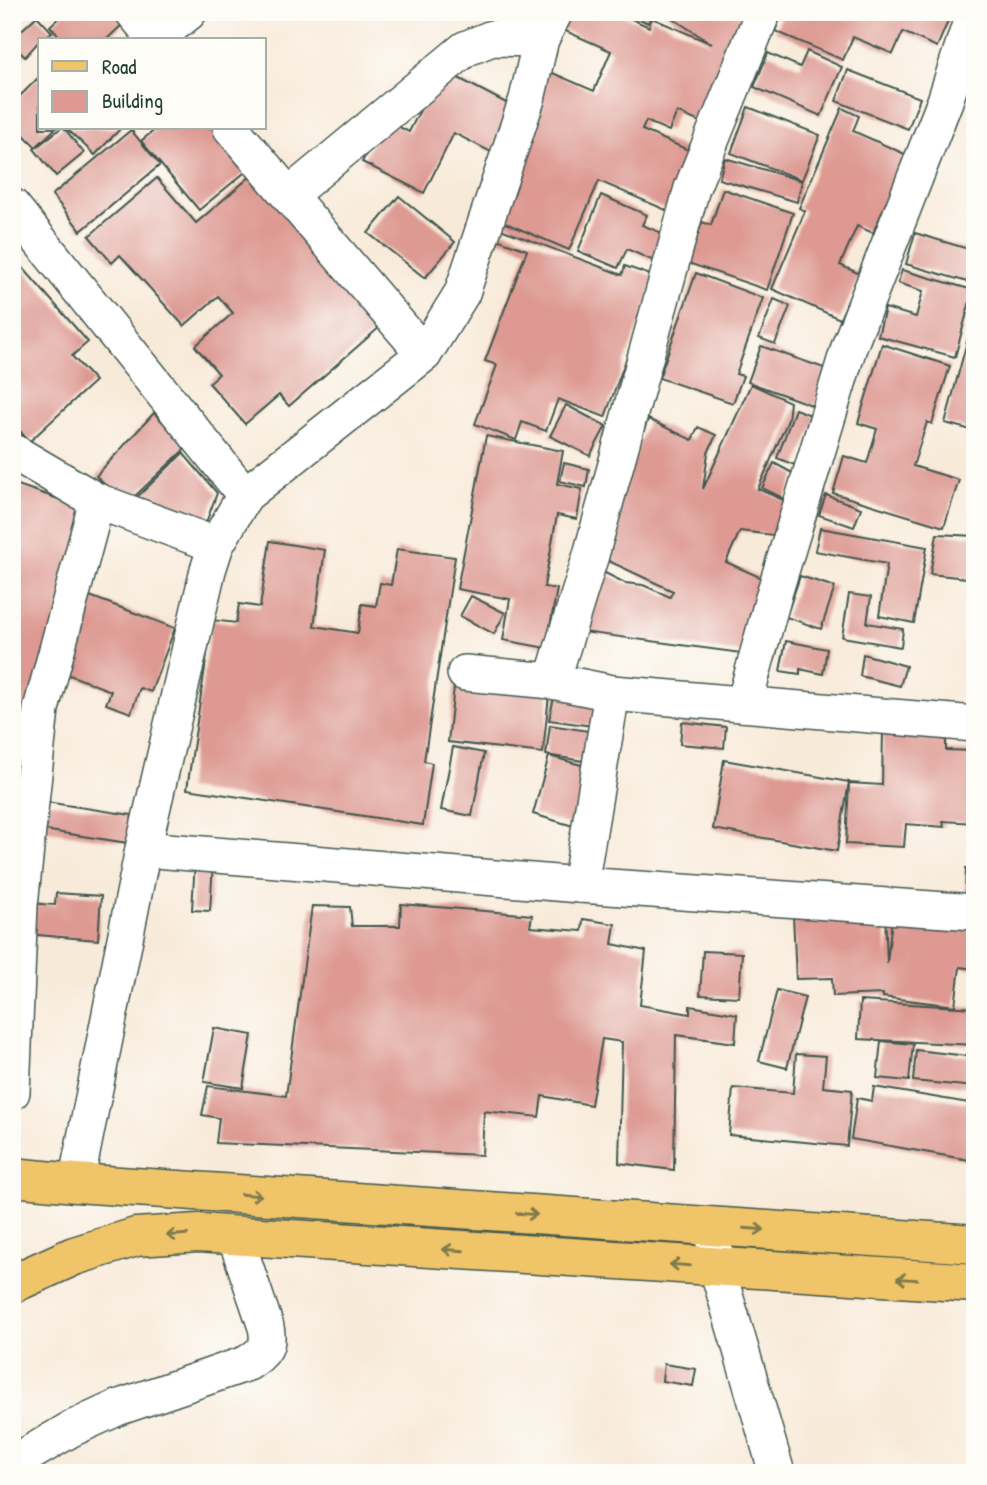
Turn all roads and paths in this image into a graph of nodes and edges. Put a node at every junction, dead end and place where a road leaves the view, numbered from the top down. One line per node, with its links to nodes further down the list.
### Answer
1 (133, 12): 6 (street)
2 (188, 12): 7 (street)
3 (763, 12): 17 (street)
4 (974, 12): 19 (street)
5 (548, 26): 9 (street); 11 (street)
6 (153, 38)
7 (157, 38)
8 (233, 130): 9 (street)
9 (289, 195): 11 (street)
10 (12, 206): 13 (street)
11 (424, 354): 13 (street)
12 (12, 451): 14 (street)
13 (246, 495): 15 (street)
14 (97, 501): 15 (street); 24 (street)
15 (216, 545): 21 (street)
16 (465, 673): 17 (street)
17 (552, 681): 18 (street)
18 (612, 693): 19 (street); 22 (street)
19 (744, 704): 20 (street)
20 (975, 724)
21 (143, 849): 22 (street); 26 (street)
22 (580, 885): 23 (street)
23 (975, 912)
24 (12, 1092)
25 (12, 1177): 26 (main road)
26 (76, 1184): 27 (main road, one-way to 27)
27 (712, 1226): 29 (main road, one-way to 29); 30 (street)
28 (235, 1236): 30 (main road, one-way to 28); 32 (main road, one-way to 32); 33 (street)
29 (975, 1244)
30 (717, 1268): 31 (main road, one-way to 30); 34 (street)
31 (975, 1283)
32 (12, 1284)
33 (12, 1464)
34 (776, 1473)

